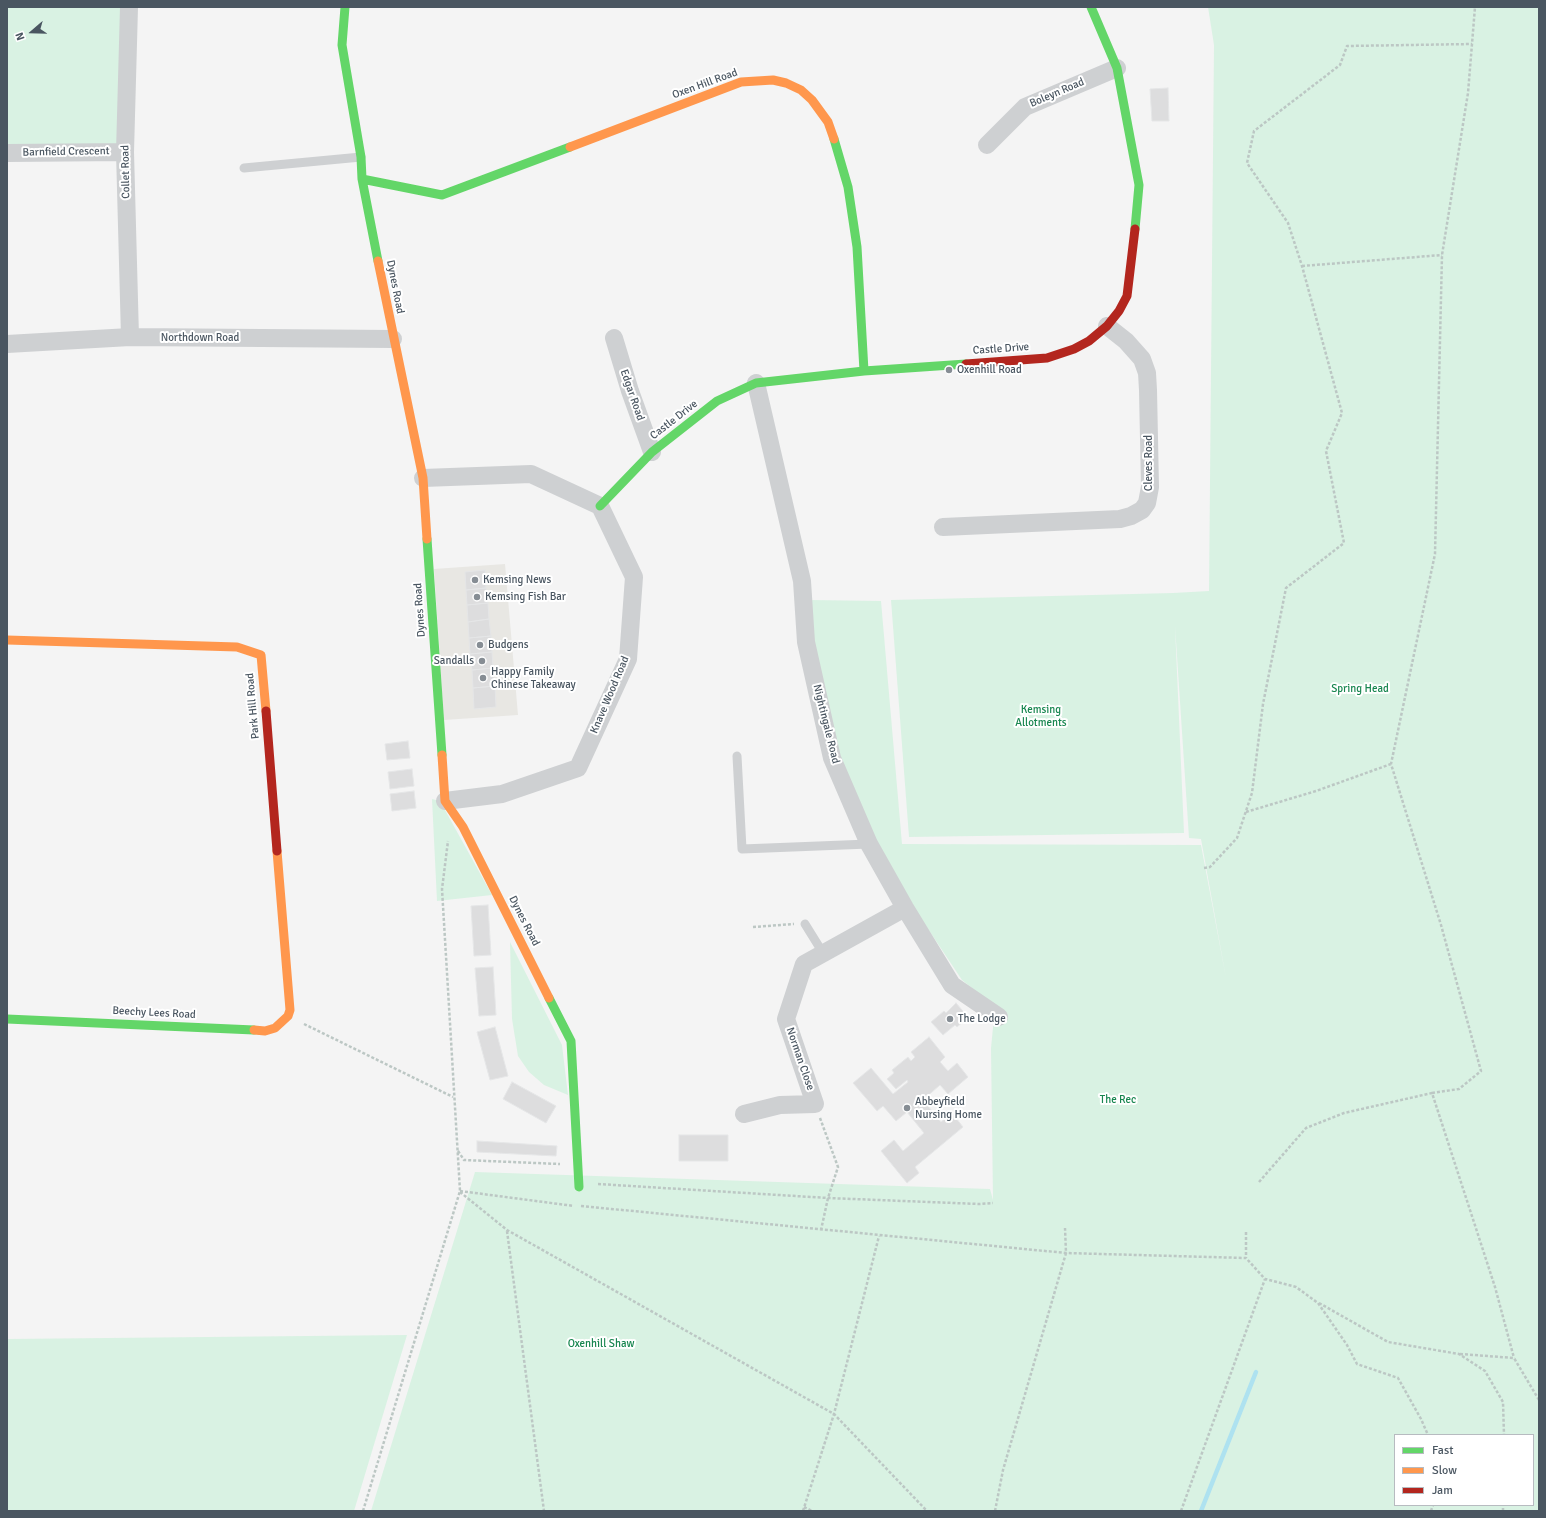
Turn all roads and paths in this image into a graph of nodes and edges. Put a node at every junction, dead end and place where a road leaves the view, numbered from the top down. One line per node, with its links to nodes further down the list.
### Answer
1 (129, 7): 8 (street, Collet Road)
2 (345, 7): 10 (street, Dynes Road)
3 (1091, 7): 6 (street, Castle Drive)
4 (1475, 7): 5 (path)
5 (1472, 44): 13 (path); 14 (path)
6 (1117, 68): 7 (street, Boleyn Road); 15 (street, Castle Drive)
7 (987, 145)
8 (125, 152): 9 (street, Barnfield Crescent); 16 (street, Collet Road)
9 (7, 153)
10 (361, 157): 11 (lane); 12 (street, Dynes Road)
11 (244, 168)
12 (362, 179): 18 (street, Dynes Road); 20 (street, Oxen Hill Road)
13 (1442, 255): 14 (path); 28 (path)
14 (1302, 266): 30 (path)
15 (1107, 326): 20 (street, Castle Drive); 25 (street, Cleves Road)
16 (130, 337): 18 (street, Northdown Road); 19 (street, Northdown Road)
17 (614, 338): 22 (street, Edgar Road)
18 (393, 339): 23 (street, Dynes Road)
19 (7, 344)
20 (864, 371): 21 (street, Castle Drive)
21 (756, 383): 22 (street, Castle Drive); 32 (street, Nightingale Road)
22 (652, 452): 24 (street, Castle Drive)
23 (423, 478): 24 (street); 29 (street, Dynes Road)
24 (600, 506): 29 (street, Knave Wood Road)
25 (943, 527)
26 (7, 640): 38 (street, Park Hill Road)
27 (737, 756): 32 (lane)
28 (1391, 764): 30 (path); 41 (path)
29 (445, 801): 46 (street, Dynes Road)
30 (1246, 812): 33 (path)
31 (448, 834): 42 (path)
32 (869, 844): 34 (street, Nightingale Road)
33 (1204, 868)
34 (905, 908): 37 (street, Norman Close); 39 (street, Nightingale Road)
35 (805, 924): 36 (path); 37 (lane)
36 (753, 927)
37 (823, 953): 43 (street, Norman Close)
38 (289, 1013): 40 (street, Beechy Lees Road); 42 (path)
39 (998, 1018)
40 (7, 1019)
41 (1432, 1093): 47 (path); 62 (path)
42 (453, 1097): 45 (path)
43 (815, 1104): 44 (street, Norman Close); 50 (path)
44 (744, 1114)
45 (457, 1149): 46 (path); 49 (path)
46 (578, 1164): 48 (street, Dynes Road)
47 (1259, 1182)
48 (579, 1185): 50 (path)
49 (460, 1191): 53 (path); 54 (path); 68 (path)
50 (828, 1198): 51 (path); 54 (path)
51 (993, 1203)
52 (1065, 1228): 57 (path)
53 (507, 1230): 64 (path); 69 (path)
54 (821, 1230): 56 (path)
55 (1246, 1232): 58 (path)
56 (879, 1236): 57 (path); 64 (path)
57 (1066, 1253): 58 (path); 73 (path)
58 (1246, 1258): 59 (path)
59 (1265, 1279): 60 (path); 74 (path)
60 (1318, 1303): 61 (path); 65 (path)
61 (1458, 1354): 62 (path); 66 (path)
62 (1514, 1358): 63 (path)
63 (1539, 1400)
64 (834, 1414): 67 (path); 72 (path)
65 (1428, 1434)
66 (1504, 1434)
67 (804, 1507): 70 (path); 71 (path)
68 (363, 1511)
69 (544, 1511)
70 (803, 1511)
71 (812, 1511)
72 (927, 1511)
73 (995, 1511)
74 (1181, 1511)

